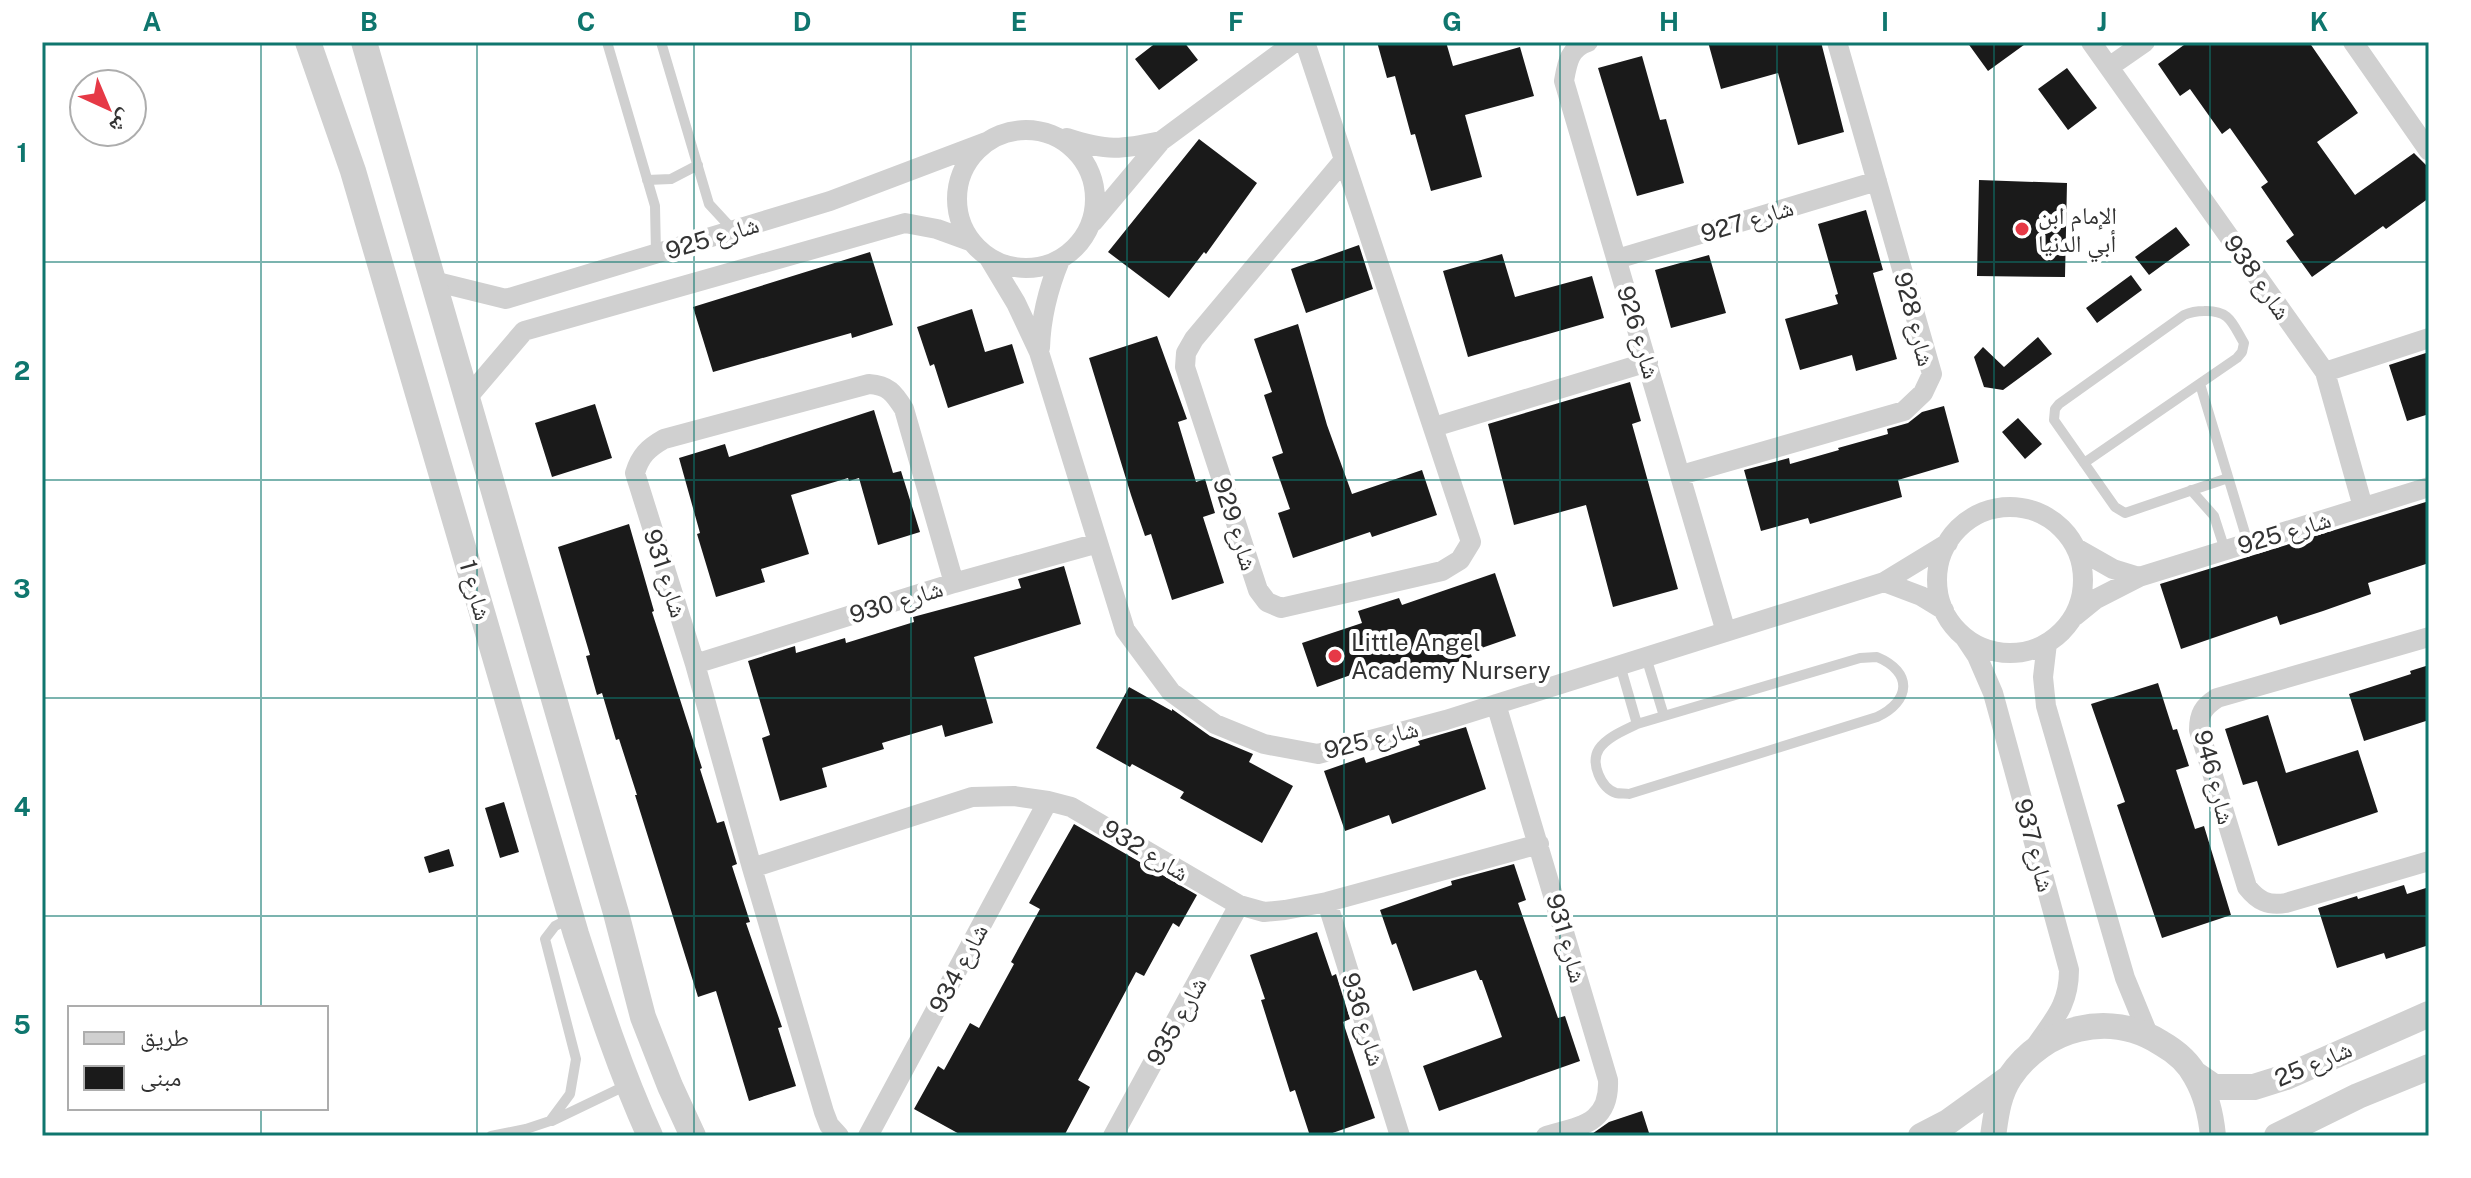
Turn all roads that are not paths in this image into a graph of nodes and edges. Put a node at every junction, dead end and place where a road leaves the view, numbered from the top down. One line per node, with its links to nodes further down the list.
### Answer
1 (308, 42): 67 (street, شارع 1)
2 (364, 42): 28 (street, شارع 1)
3 (607, 42): 19 (lane)
4 (661, 42): 18 (lane)
5 (1295, 42): 14 (street)
6 (1305, 42): 17 (street, شارع 929)
7 (1588, 42): 26 (street, شارع 926)
8 (1837, 42): 20 (street, شارع 928)
9 (2091, 42): 12 (street, شارع 938)
10 (2145, 42): 12 (street)
11 (2353, 42): 16 (street)
12 (2109, 67): 32 (street, شارع 938)
13 (1050, 133): 14 (street); 15 (street); 21 (street)
14 (1161, 141): 21 (street)
15 (986, 142): 22 (street, شارع 925); 23 (street)
16 (2429, 151)
17 (1344, 160): 35 (street, شارع 929); 35 (street, شارع 929)
18 (698, 165): 19 (lane); 22 (lane)
19 (647, 180): 24 (lane)
20 (1877, 181): 26 (street, شارع 927); 37 (street, شارع 928)
21 (1091, 225): 27 (street)
22 (733, 230): 24 (street, شارع 925)
23 (970, 241): 25 (street); 34 (street, شارع 925)
24 (656, 254): 28 (street, شارع 925)
25 (989, 258): 27 (street); 30 (street, شارع 925)
26 (1617, 259): 31 (street, شارع 926)
27 (1060, 260): 30 (street, شارع 925)
28 (433, 281): 34 (street, شارع 1)
29 (2429, 338): 32 (street)
30 (1039, 352): 42 (street, شارع 925)
31 (1648, 362): 35 (street); 37 (street, شارع 926)
32 (2325, 372): 41 (street, شارع 938)
33 (2200, 384): 36 (lane); 36 (lane); 38 (lane)
34 (467, 398): 66 (street, شارع 1)
35 (1434, 427)
36 (2084, 463): 40 (lane)
37 (1681, 475): 52 (street, شارع 926)
38 (2228, 478): 40 (lane); 44 (lane)
39 (2429, 487): 41 (street, شارع 925)
40 (2191, 490): 46 (lane)
41 (2363, 507): 44 (street, شارع 925)
42 (1098, 543): 49 (street, شارع 930); 59 (street, شارع 925)
43 (1948, 543): 45 (street); 48 (street, شارع 925); 50 (street)
44 (2248, 543): 46 (street, شارع 925)
45 (2076, 548): 47 (street); 51 (street)
46 (2225, 550): 47 (street, شارع 925)
47 (2139, 577): 51 (street, شارع 925)
48 (1884, 582): 50 (street); 52 (street, شارع 925)
49 (954, 583): 57 (street, شارع 930); 57 (street, شارع 931)
50 (1944, 610): 54 (street)
51 (2072, 619): 55 (street)
52 (1726, 632): 56 (street, شارع 925)
53 (2429, 637): 64 (street, شارع 946)
54 (1965, 638): 55 (street); 73 (street, شارع 937)
55 (2047, 643): 72 (street, شارع 937)
56 (1646, 657): 58 (street, شارع 925); 60 (lane)
57 (695, 664): 65 (street, شارع 931)
58 (1620, 665): 59 (street, شارع 925); 61 (lane)
59 (1496, 704): 63 (street, شارع 931)
60 (1664, 716): 61 (lane); 61 (lane)
61 (1637, 724)
62 (1048, 801): 65 (street, شارع 932); 69 (street, شارع 932); 83 (street, شارع 934)
63 (1539, 844): 68 (street, شارع 932); 86 (street, شارع 931)
64 (2429, 861)
65 (752, 868): 82 (street, شارع 931)
66 (607, 884): 67 (street); 81 (street, شارع 1)
67 (563, 887): 70 (street, شارع 1)
68 (1327, 902): 69 (street, شارع 932); 85 (street, شارع 936)
69 (1239, 905): 84 (street, شارع 935)
70 (572, 918): 77 (street, شارع 1); 78 (lane)
71 (2429, 1014): 75 (street, شارع 25)
72 (2148, 1034): 73 (street); 75 (street)
73 (2033, 1050): 76 (street)
74 (2429, 1067): 90 (street, شارع 25)
75 (2195, 1074): 89 (street)
76 (2009, 1078): 87 (street); 88 (street)
77 (627, 1085): 78 (lane); 80 (street, شارع 1)
78 (550, 1121): 79 (lane)
79 (491, 1136)
80 (650, 1136)
81 (693, 1136)
82 (839, 1136)
83 (868, 1136)
84 (1113, 1136)
85 (1400, 1136)
86 (1546, 1136)
87 (1921, 1136)
88 (1993, 1136)
89 (2213, 1136)
90 (2277, 1136)

